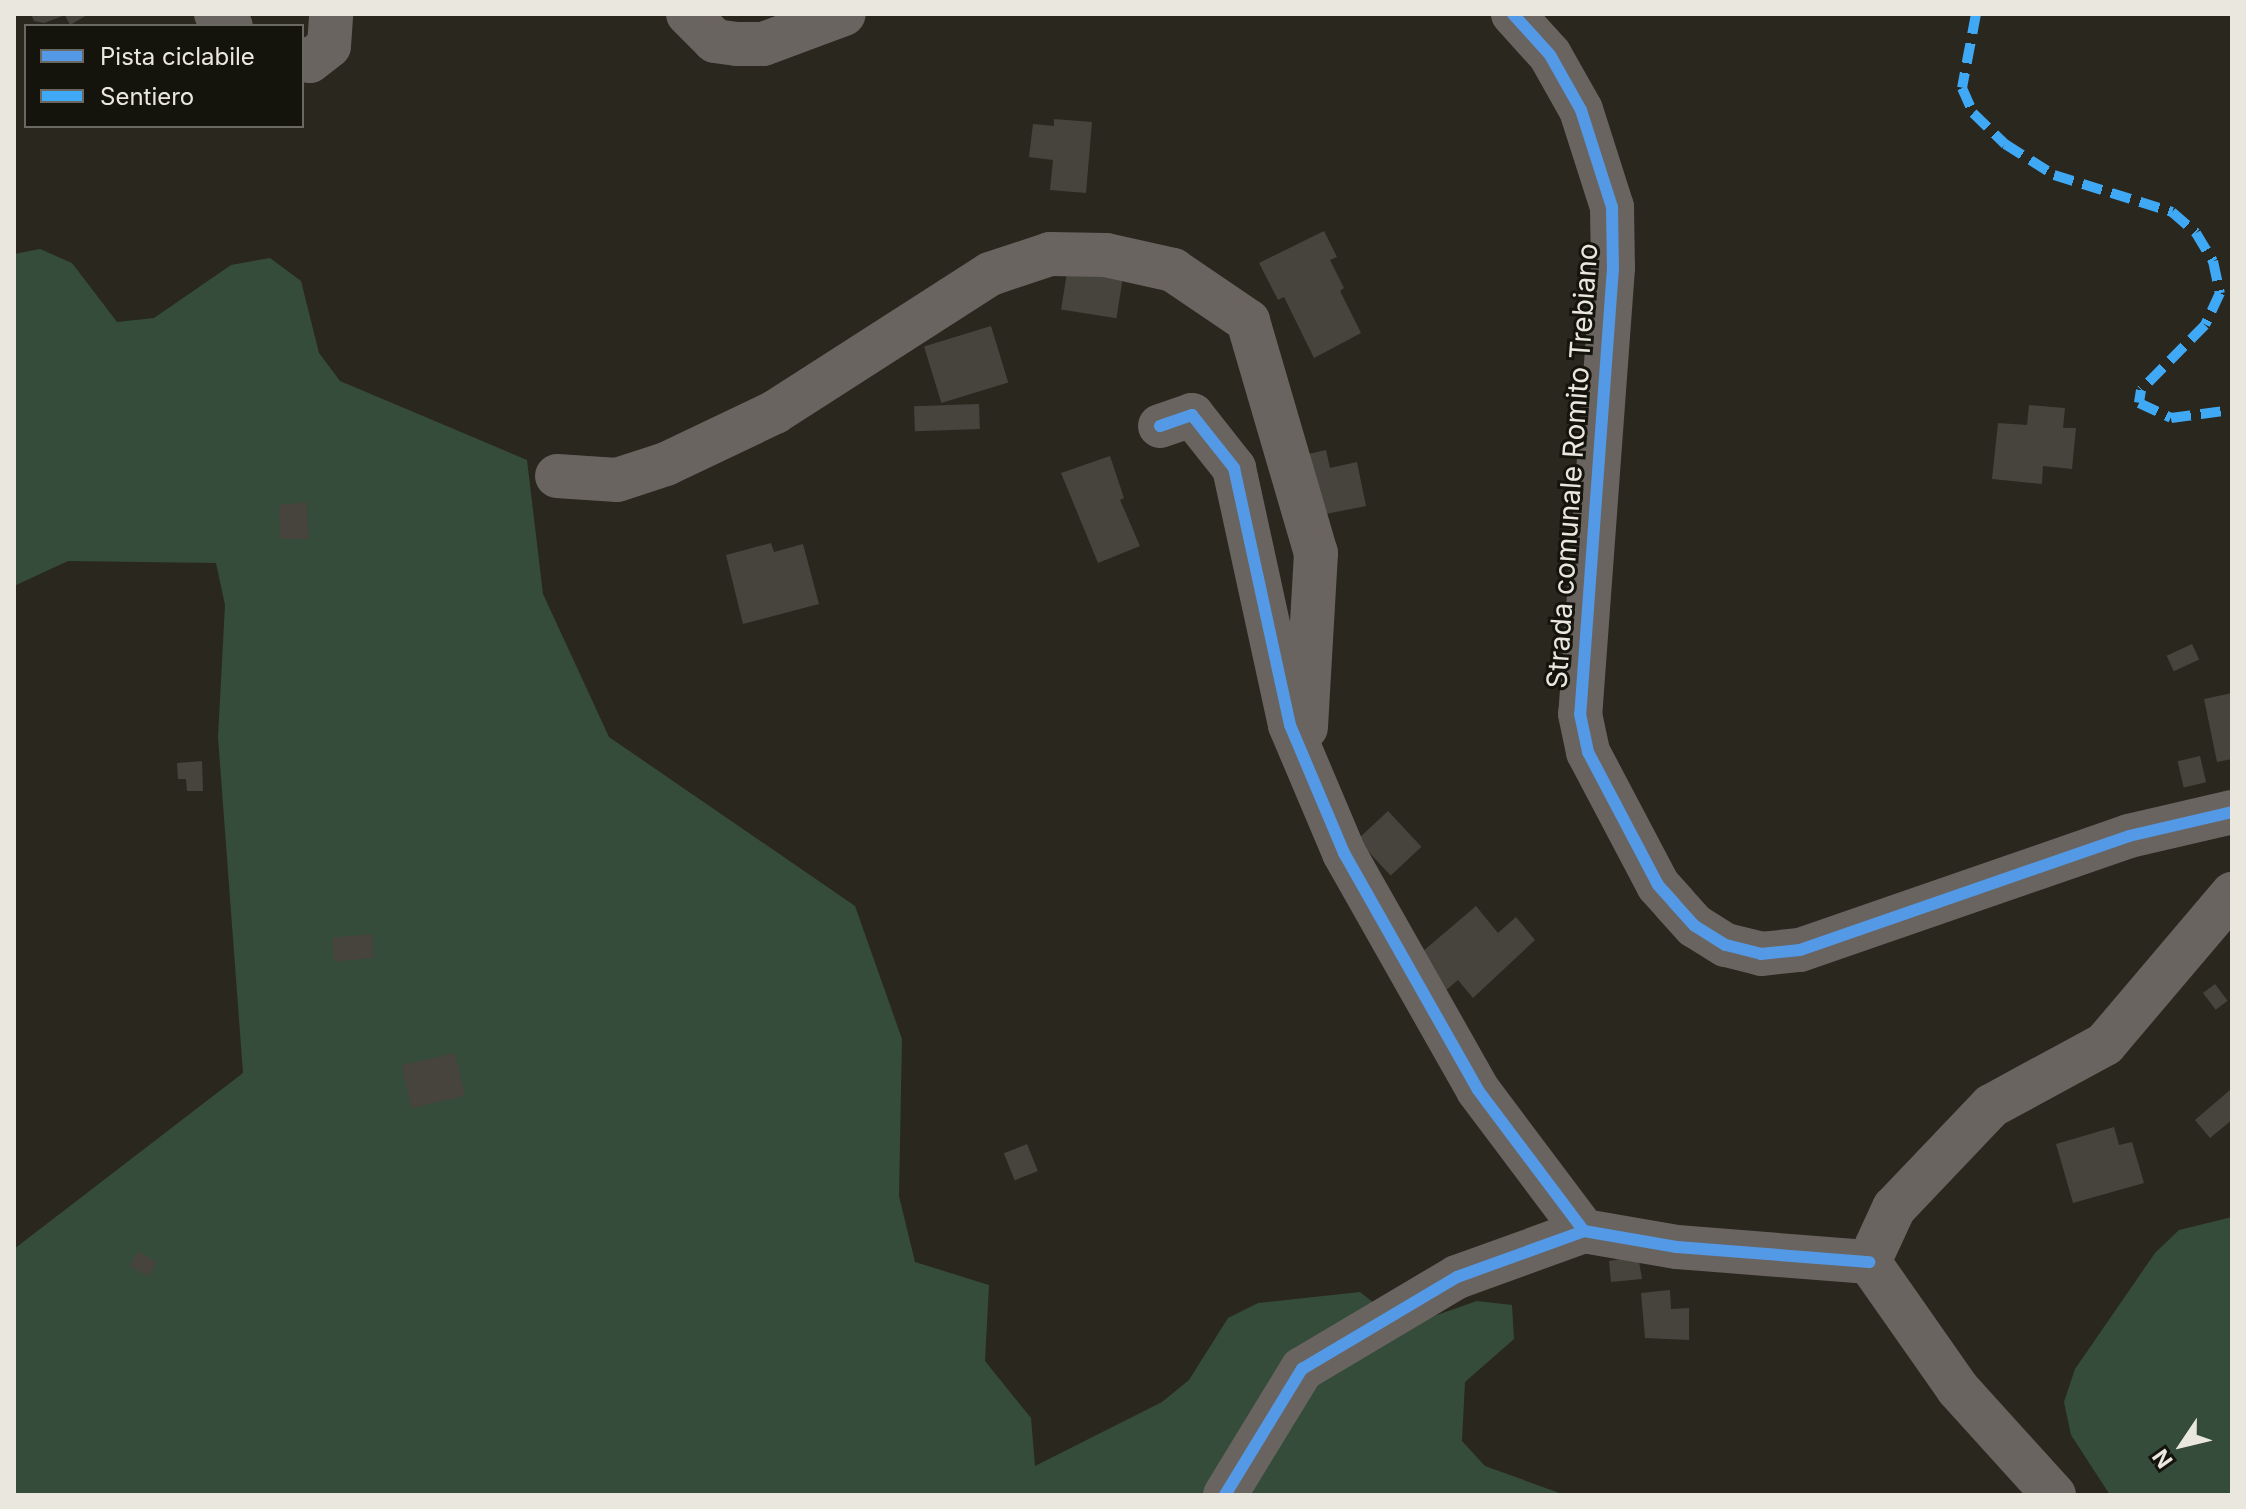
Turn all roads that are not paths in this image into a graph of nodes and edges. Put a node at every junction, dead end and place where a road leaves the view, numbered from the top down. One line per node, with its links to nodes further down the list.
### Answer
1 (331, 14): 5 (street)
2 (688, 14): 3 (street)
3 (844, 14)
4 (1513, 14): 9 (street, Strada comunale Romito Trebiano)
5 (304, 60)
6 (1160, 426): 8 (street)
7 (557, 476): 8 (street)
8 (1304, 759): 11 (street)
9 (2232, 812)
10 (2232, 894): 12 (street)
11 (1584, 1231): 12 (street); 13 (street)
12 (1869, 1262): 14 (street)
13 (1225, 1495)
14 (2054, 1495)

